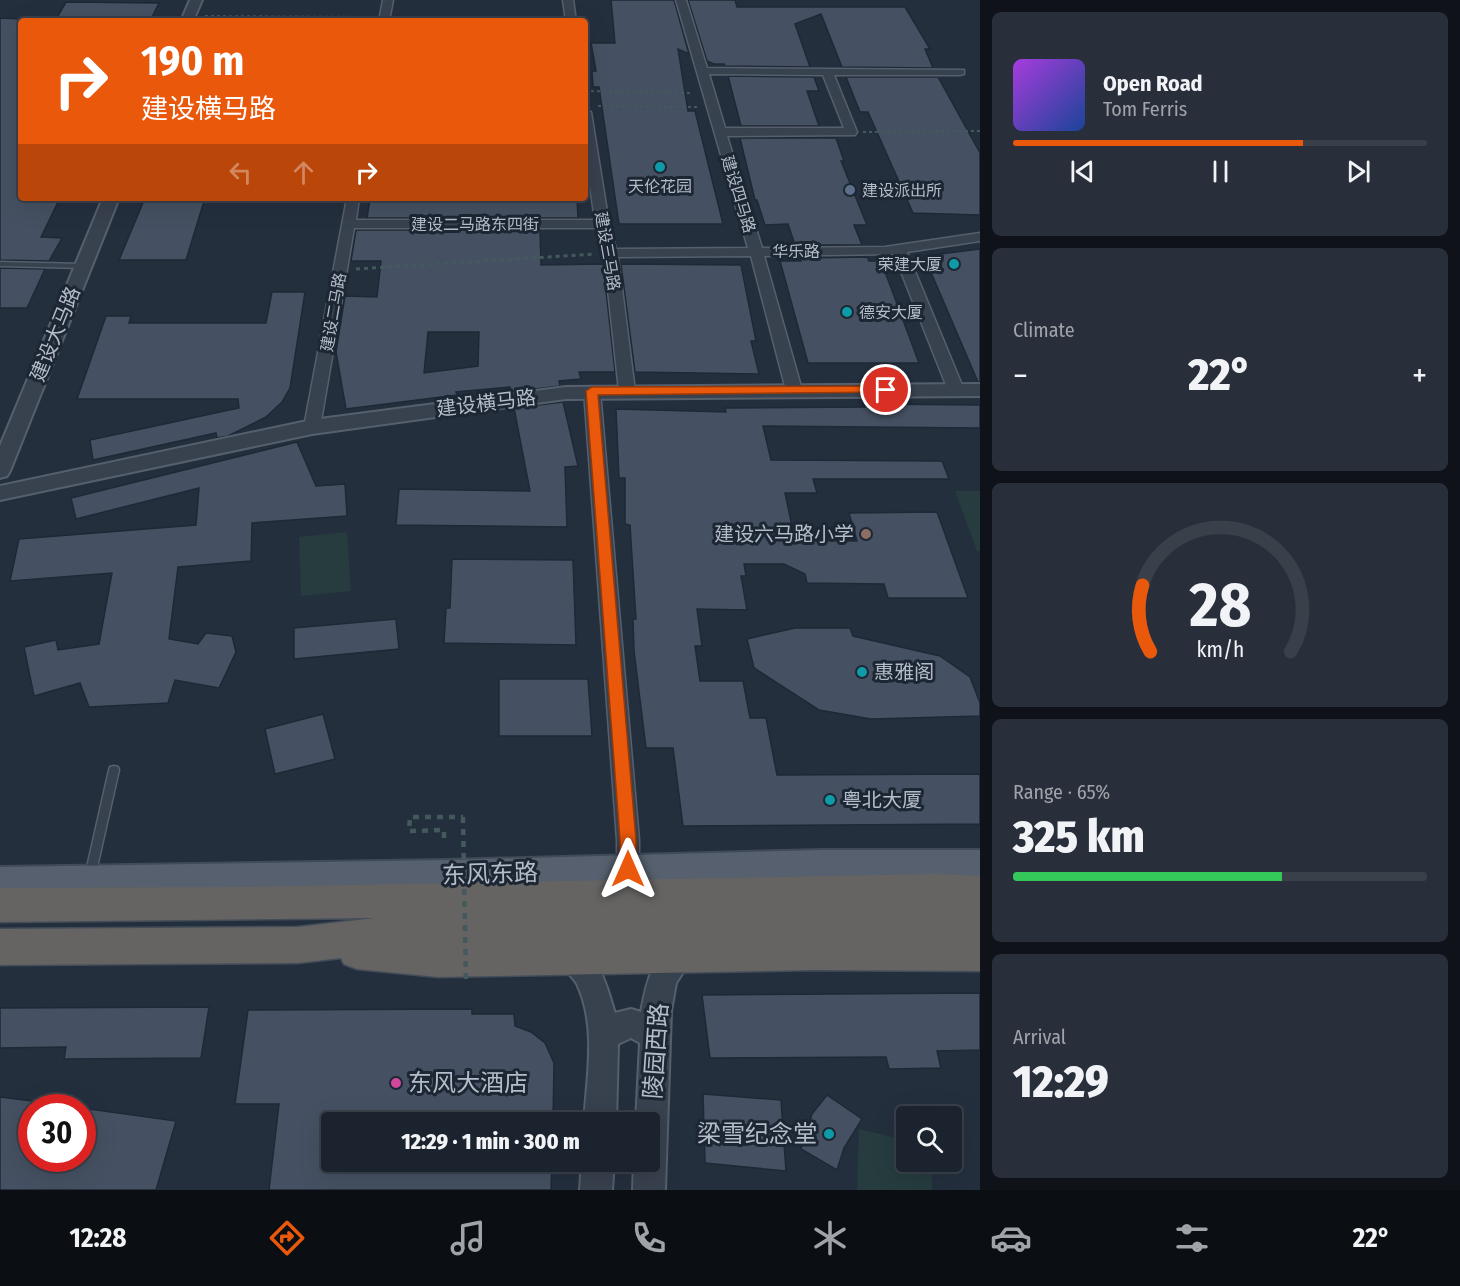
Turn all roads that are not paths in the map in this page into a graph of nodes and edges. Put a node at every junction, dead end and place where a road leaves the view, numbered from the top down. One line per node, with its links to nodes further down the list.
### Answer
1 (196, 0): 5 (street)
2 (388, 0): 6 (street)
3 (568, 0): 7 (street)
4 (681, 0): 8 (street, 建设四马路)
5 (188, 18)
6 (384, 18)
7 (571, 18)
8 (702, 71): 9 (street); 11 (street, 建设四马路)
9 (827, 72): 10 (street); 11 (street)
10 (960, 72)
11 (720, 132): 19 (street, 建设四马路)
12 (588, 146): 16 (street, 建设三马路)
13 (110, 201): 22 (street, 建设大马路)
14 (352, 201): 15 (street, 建设二马路)
15 (348, 224): 16 (street, 建设二马路东四街); 28 (street, 建设二马路)
16 (602, 224): 20 (street, 建设三马路)
17 (980, 237): 18 (street, 华乐路)
18 (899, 249): 19 (street, 华乐路); 24 (street)
19 (756, 251): 20 (street, 华乐路); 23 (street, 建设四马路)
20 (611, 253): 27 (street, 建设三马路)
21 (0, 264): 22 (lane)
22 (83, 266): 29 (street, 建设大马路)
23 (794, 390): 24 (street, 建设横马路); 27 (street, 建设横马路)
24 (956, 390): 25 (street, 建设横马路)
25 (980, 390)
26 (592, 391): 27 (street, 建设横马路); 28 (street, 建设横马路); 33 (street)
27 (627, 391)
28 (312, 427): 30 (street, 建设横马路)
29 (0, 471)
30 (0, 493)
31 (114, 770): 34 (lane)
32 (980, 866): 33 (main road, 东风东路)
33 (628, 869): 34 (main road, 东风东路)
34 (89, 881): 35 (main road, 东风东路)
35 (0, 883)
36 (980, 893): 37 (highway, 东风东路)
37 (0, 905)
38 (980, 926): 39 (highway)
39 (298, 945): 40 (highway); 43 (highway)
40 (0, 947)
41 (980, 953): 42 (highway)
42 (681, 954): 43 (highway); 45 (street, 陵园西路)
43 (568, 956): 44 (street)
44 (604, 1036): 45 (street); 46 (street)
45 (655, 1037): 49 (street, 陵园西路)
46 (600, 1112)
47 (597, 1172): 48 (street)
48 (596, 1190)
49 (649, 1190)

